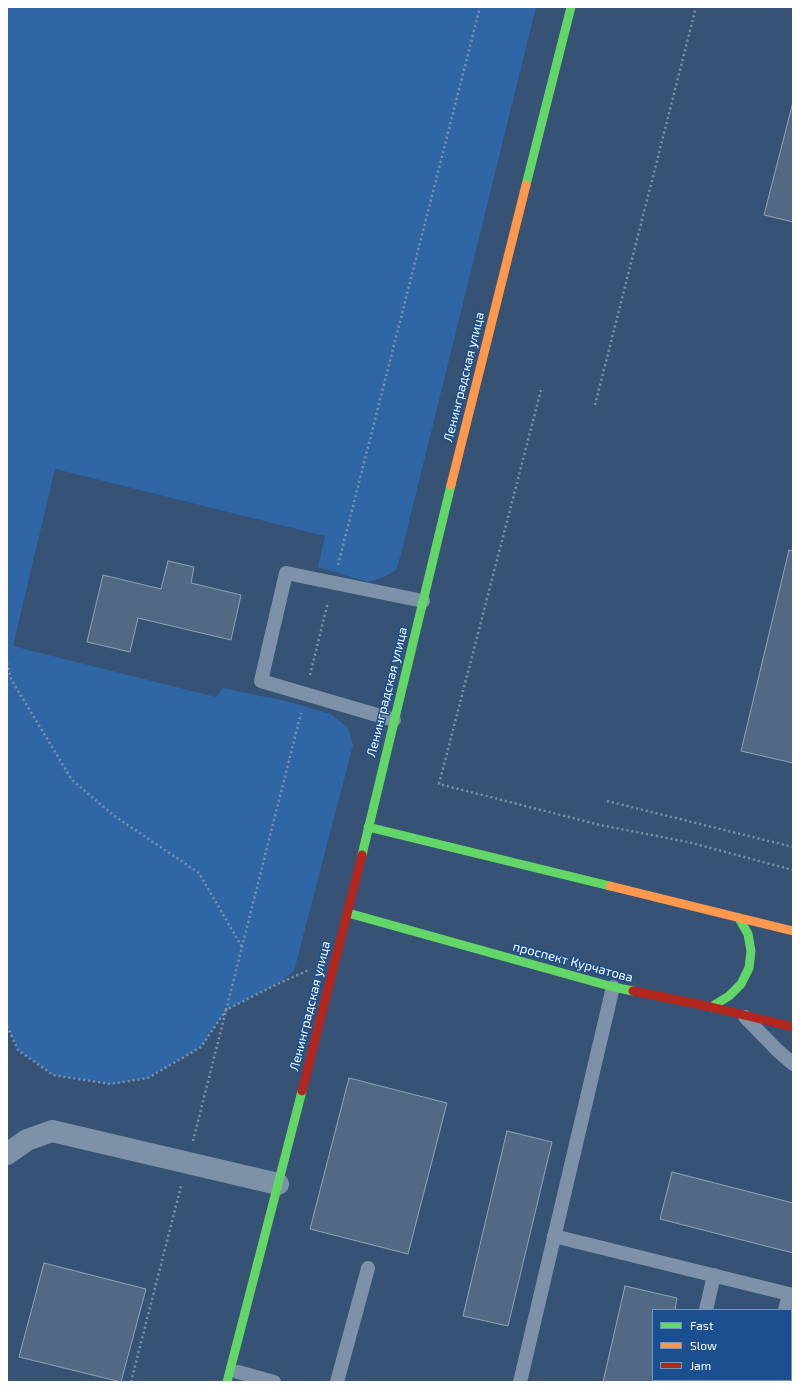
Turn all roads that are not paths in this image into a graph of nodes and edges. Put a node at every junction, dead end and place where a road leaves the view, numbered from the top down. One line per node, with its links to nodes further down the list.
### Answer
1 (571, 7): 3 (street, Ленинградская улица)
2 (575, 7): 5 (street)
3 (423, 601): 4 (street, Ленинградская улица); 4 (lane)
4 (394, 720): 5 (street, Ленинградская улица)
5 (371, 828): 6 (street, Ленинградская улица); 7 (street)
6 (351, 914): 9 (street, проспект Курчатова); 15 (street, Ленинградская улица); 22 (street)
7 (739, 918): 8 (street); 10 (street)
8 (793, 931)
9 (613, 987): 10 (street, проспект Курчатова); 16 (lane)
10 (711, 1007): 11 (street, проспект Курчатова)
11 (743, 1015): 12 (street, проспект Курчатова); 13 (lane)
12 (793, 1027)
13 (793, 1064)
14 (7, 1154): 15 (street)
15 (278, 1184): 23 (street, Ленинградская улица)
16 (554, 1236): 18 (lane); 26 (lane)
17 (368, 1268): 25 (lane)
18 (714, 1275): 19 (lane); 20 (lane)
19 (791, 1295): 21 (lane)
20 (706, 1309)
21 (785, 1309)
22 (237, 1377): 24 (lane)
23 (227, 1382)
24 (274, 1382)
25 (336, 1382)
26 (520, 1382)

